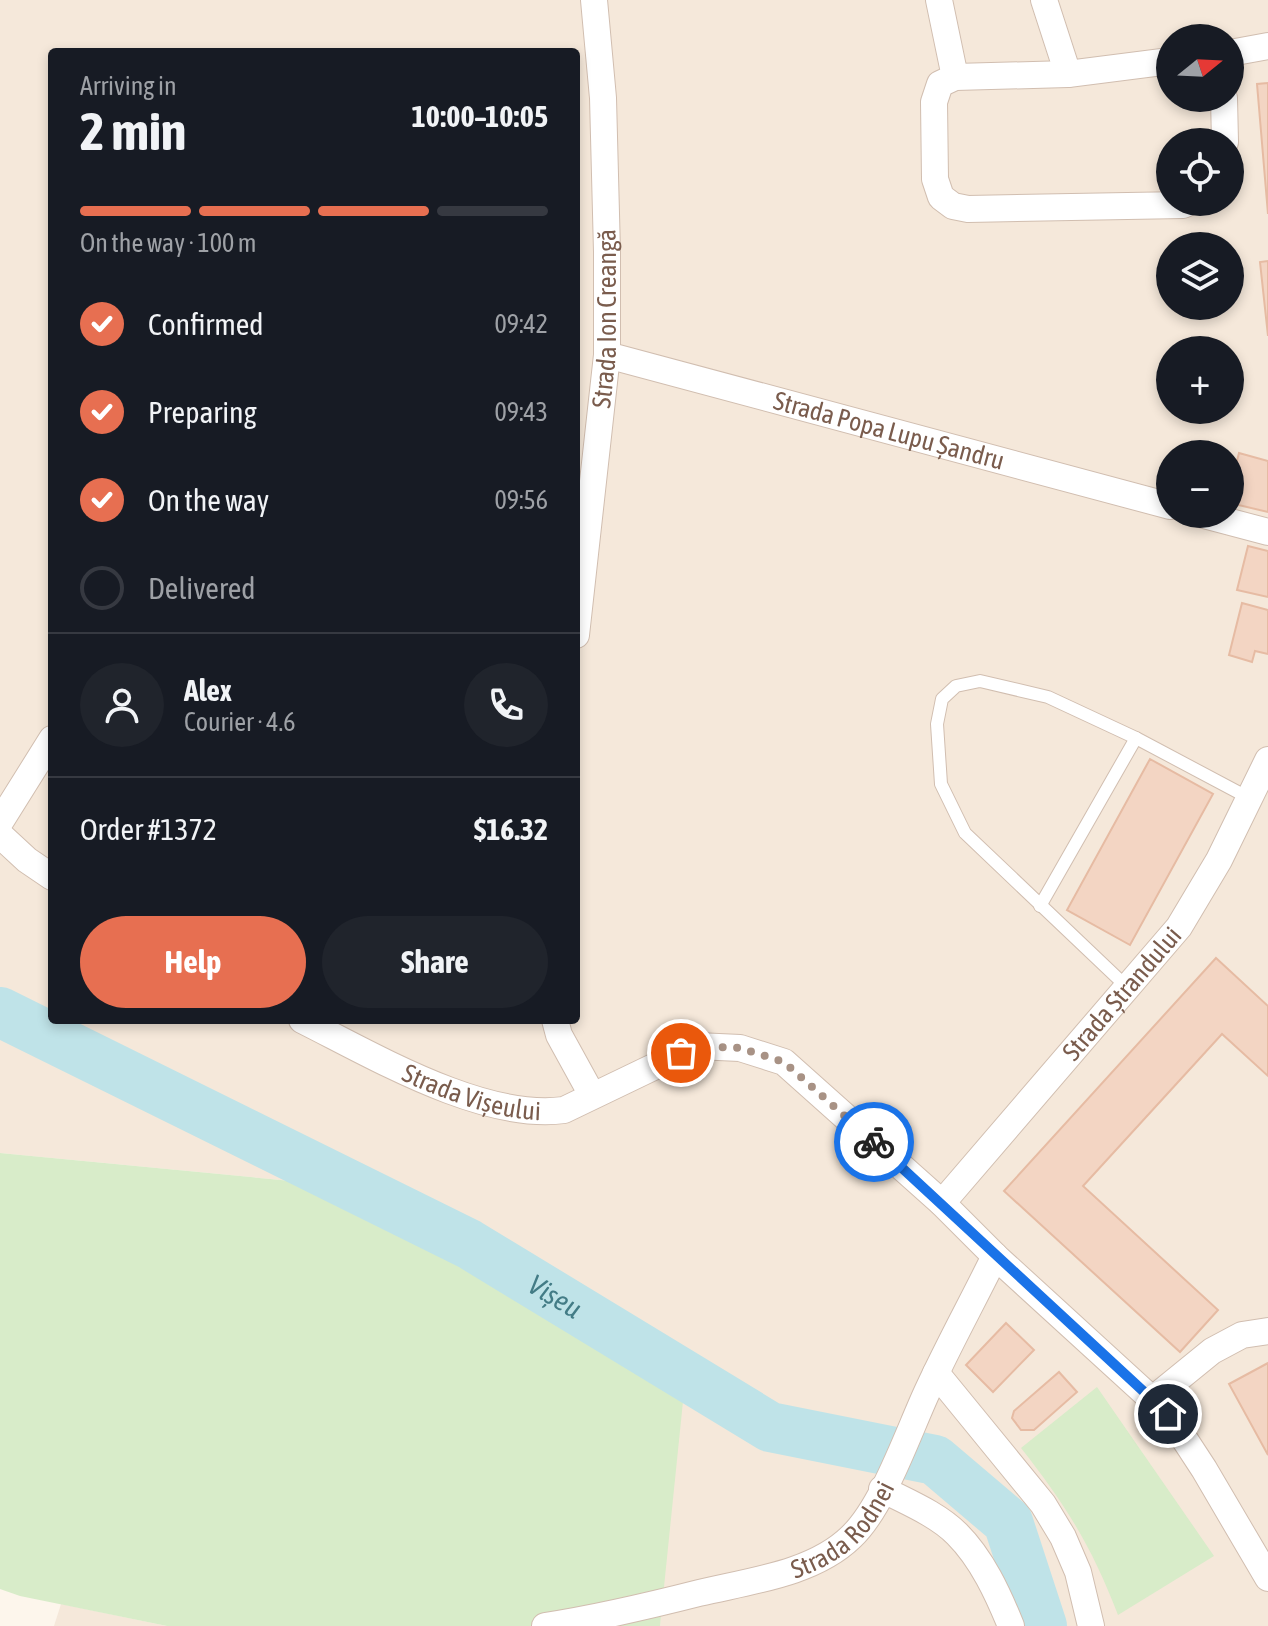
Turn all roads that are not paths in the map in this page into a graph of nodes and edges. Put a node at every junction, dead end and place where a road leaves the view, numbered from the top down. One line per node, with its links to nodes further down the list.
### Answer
1 (594, 0): 10 (street, Strada Ion Creangă)
2 (939, 0): 8 (street)
3 (1044, 0): 7 (street)
4 (1268, 46): 5 (street)
5 (1244, 50)
6 (1156, 63): 7 (street)
7 (1068, 74): 8 (street)
8 (955, 77): 9 (street)
9 (1156, 206)
10 (607, 355): 11 (street, Strada Popa Lupu Șandru); 14 (street, Strada Ion Creangă)
11 (1156, 502)
12 (1244, 526): 13 (street)
13 (1268, 532)
14 (580, 599)
15 (1136, 738): 18 (lane); 22 (lane); 22 (lane)
16 (48, 745): 19 (street)
17 (1268, 760): 18 (street, Strada Ștrandului)
18 (1249, 798): 23 (street, Strada Ștrandului)
19 (0, 822)
20 (0, 835): 21 (street)
21 (48, 874)
22 (1040, 906): 23 (lane)
23 (1128, 988): 27 (street, Strada Ștrandului)
24 (310, 1024): 26 (street, Strada Vișeului)
25 (556, 1024): 26 (street)
26 (592, 1095): 27 (street, Strada Vișeului)
27 (942, 1203): 28 (street, Strada Vișeului)
28 (995, 1256): 30 (street, Strada Rodnei); 31 (street, Strada Vișeului)
29 (1268, 1331): 31 (street)
30 (933, 1380): 32 (street, Strada Rodnei); 36 (street)
31 (1153, 1399): 33 (street, Strada Vișeului)
32 (884, 1485): 34 (street, Strada Rodnei); 35 (street)
33 (1268, 1578)
34 (545, 1626)
35 (1011, 1626)
36 (1091, 1626)

